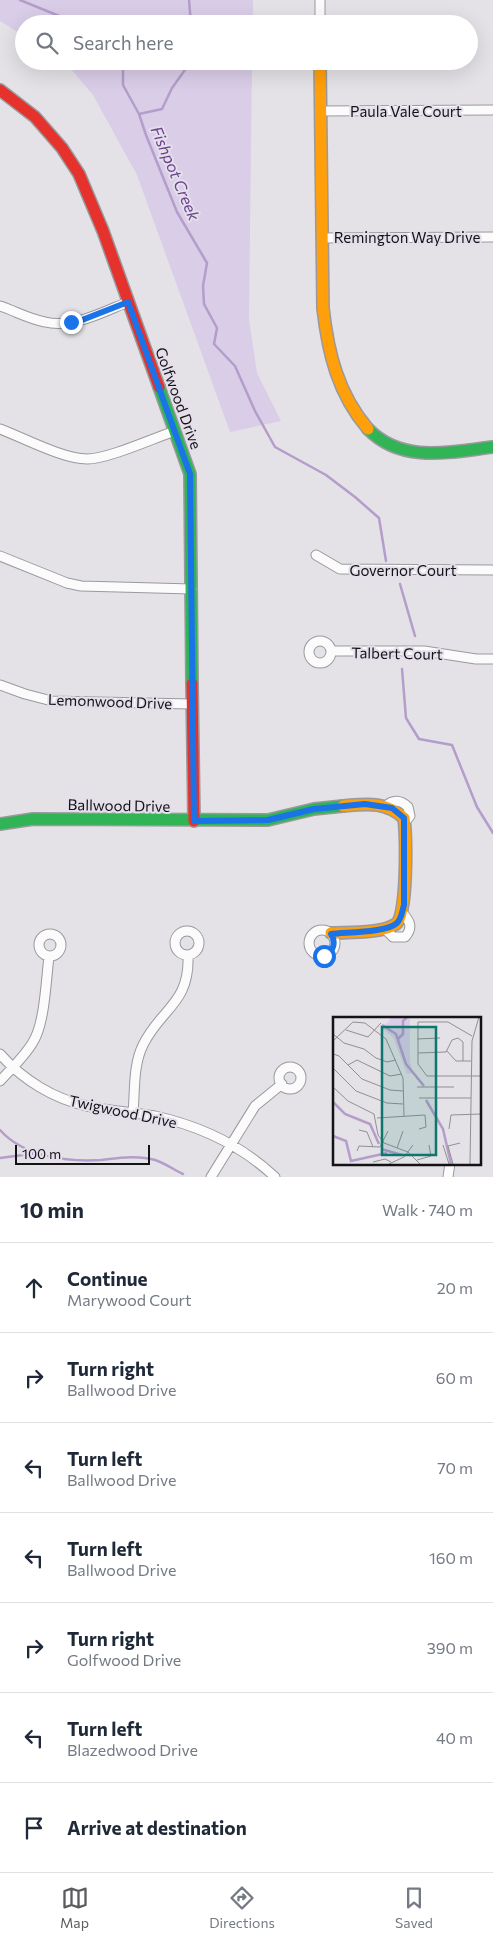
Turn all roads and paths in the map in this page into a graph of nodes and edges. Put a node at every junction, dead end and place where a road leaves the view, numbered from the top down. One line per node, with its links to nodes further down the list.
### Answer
1 (320, 0): 2 (street)
2 (320, 15)
3 (320, 70): 6 (street)
4 (0, 90): 9 (street, Golfwood Drive)
5 (493, 110): 6 (street, Paula Vale Court)
6 (320, 111): 8 (street)
7 (493, 237): 8 (street, Remington Way Drive)
8 (322, 238): 13 (street)
9 (128, 302): 10 (street); 12 (street, Golfwood Drive)
10 (0, 306)
11 (0, 429): 12 (street)
12 (175, 431): 17 (street, Golfwood Drive)
13 (493, 447)
14 (316, 555): 16 (street, Governor Court)
15 (0, 556): 17 (street)
16 (493, 570)
17 (192, 589): 21 (street, Golfwood Drive)
18 (332, 652): 19 (street, Talbert Court)
19 (493, 659)
20 (0, 685): 21 (street, Lemonwood Drive)
21 (192, 704): 22 (street, Golfwood Drive)
22 (194, 821): 23 (street, Ballwood Drive); 24 (street, Ballwood Drive)
23 (0, 824)
24 (402, 912): 25 (street); 25 (street, Ballwood Drive)
25 (385, 929): 26 (street, Ballwood Drive)
26 (331, 934)
27 (188, 955): 33 (street)
28 (49, 956): 30 (street)
29 (0, 1054): 30 (street, Twigwood Drive)
30 (12, 1067): 31 (street); 33 (street, Twigwood Drive)
31 (0, 1081)
32 (282, 1084): 34 (street)
33 (133, 1113): 34 (street, Twigwood Drive)
34 (232, 1144): 36 (street); 37 (street, Twigwood Drive)
35 (450, 1164): 38 (street)
36 (211, 1177)
37 (275, 1177)
38 (448, 1177)

